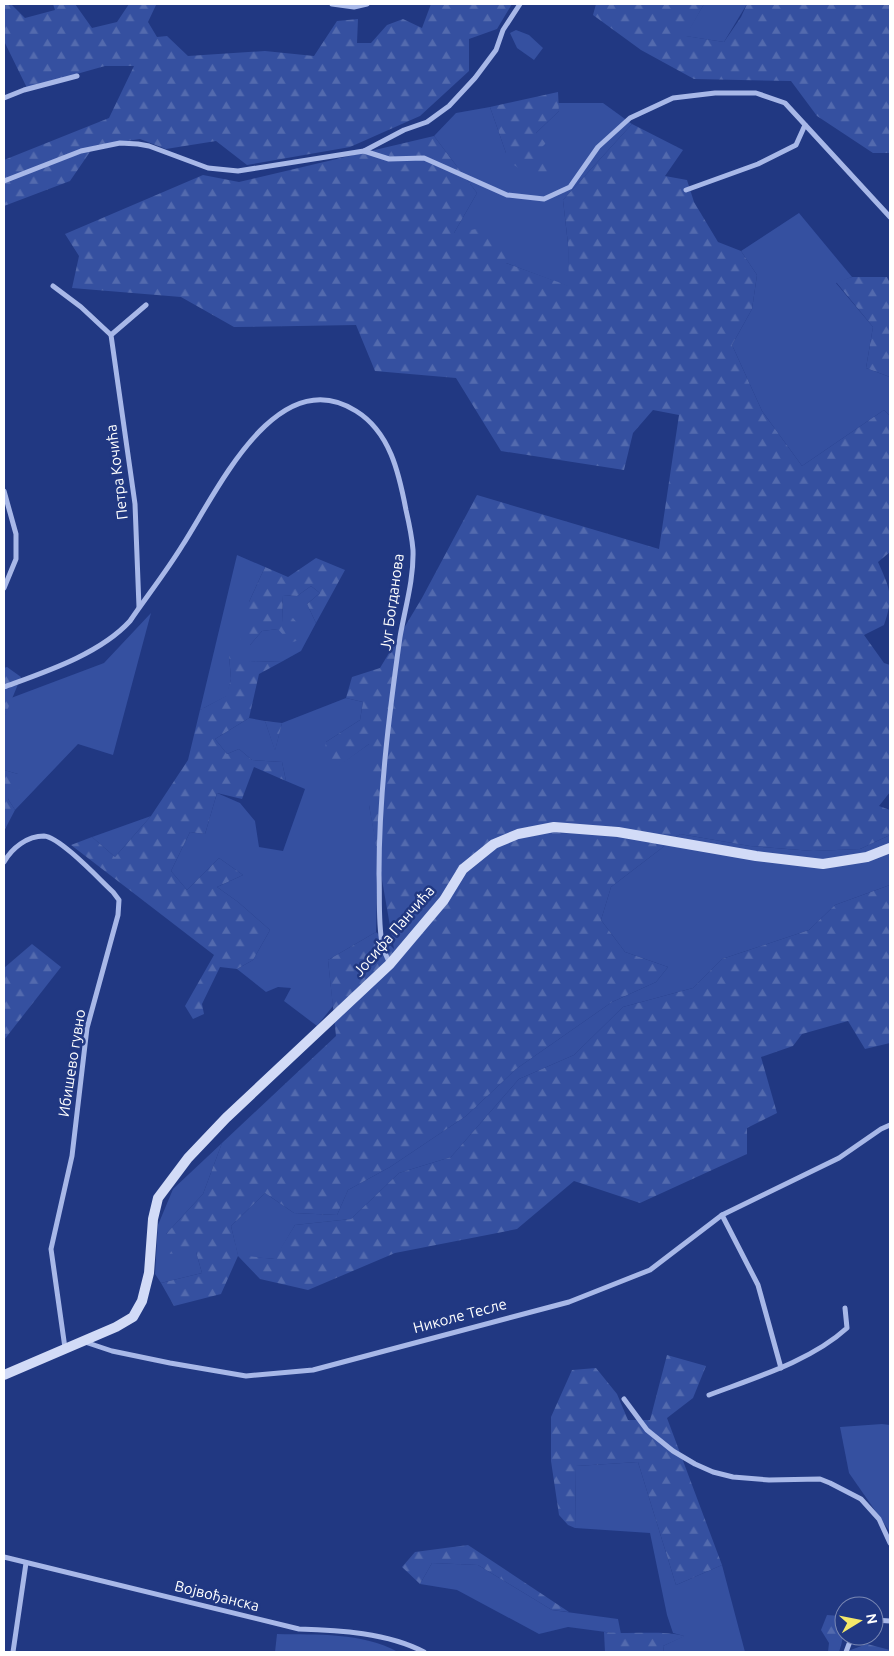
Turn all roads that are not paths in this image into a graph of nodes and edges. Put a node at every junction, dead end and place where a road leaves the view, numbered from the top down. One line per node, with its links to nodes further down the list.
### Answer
1 (332, 4): 2 (street)
2 (367, 4)
3 (520, 4): 7 (street)
4 (77, 76): 5 (street)
5 (4, 98)
6 (805, 125): 7 (street); 9 (street); 10 (street)
7 (364, 151): 8 (street)
8 (4, 181)
9 (686, 190)
10 (890, 217)
11 (53, 286): 13 (street)
12 (146, 305): 13 (street)
13 (111, 335): 16 (street, Петра Кочића)
14 (4, 491): 15 (street)
15 (4, 588)
16 (139, 608): 17 (street, Југ Богданова); 20 (street, Југ Богданова)
17 (4, 687)
18 (890, 848): 20 (street, Јосифа Панчића)
19 (4, 862): 25 (street, Ибишево гувно)
20 (390, 964): 24 (street, Јосифа Панчића)
21 (890, 1125): 22 (street, Николе Тесле)
22 (722, 1215): 24 (street, Николе Тесле); 26 (street)
23 (845, 1308): 26 (street)
24 (82, 1341): 25 (street)
25 (65, 1348): 27 (street)
26 (781, 1368): 28 (street)
27 (4, 1375)
28 (709, 1395)
29 (624, 1399): 30 (street)
30 (890, 1544)
31 (4, 1556): 32 (street, Војвођанска)
32 (26, 1563): 33 (street); 34 (street, Војвођанска)
33 (14, 1652)
34 (424, 1652)

